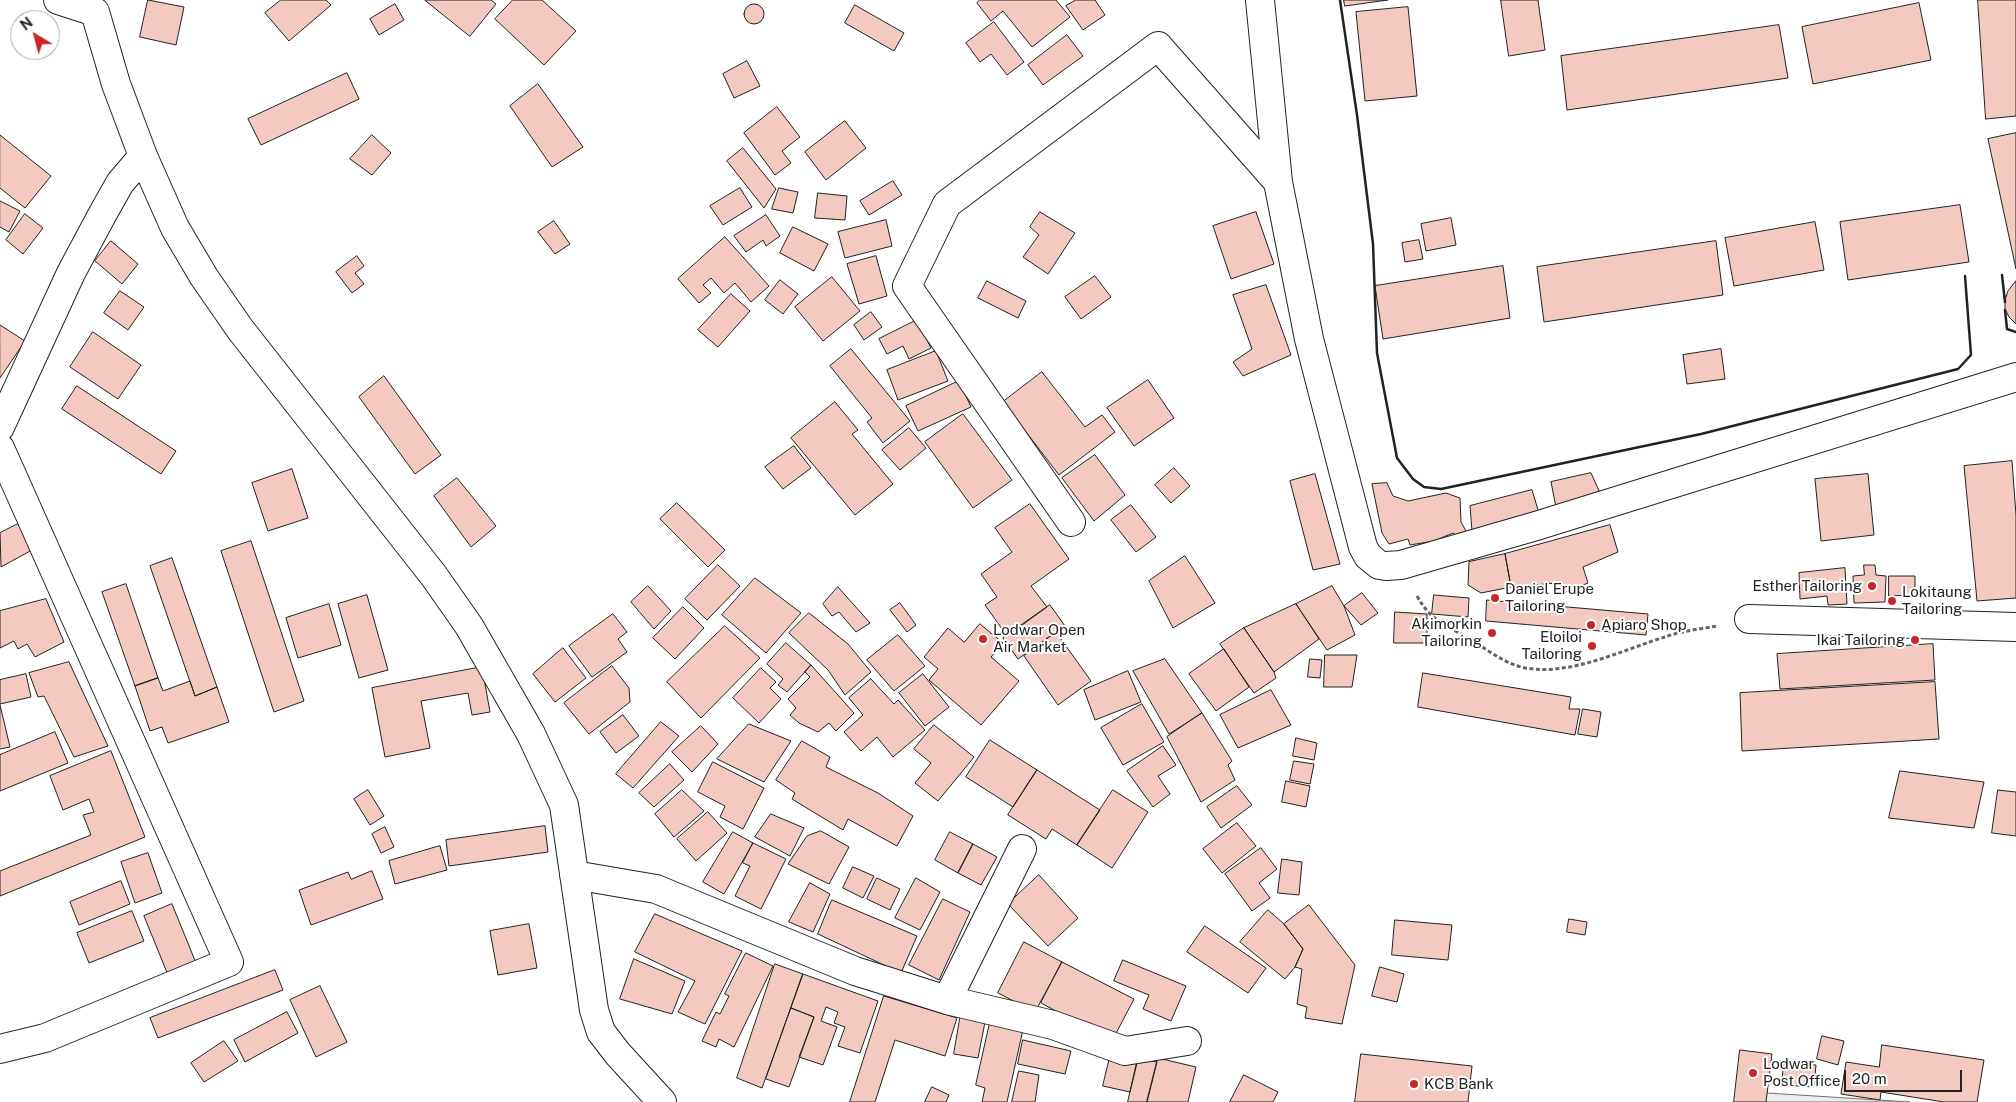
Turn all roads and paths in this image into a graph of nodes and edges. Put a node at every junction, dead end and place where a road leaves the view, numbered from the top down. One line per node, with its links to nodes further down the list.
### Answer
1 (58, 0): 3 (street)
2 (1260, 0): 5 (street)
3 (100, 6): 4 (street)
4 (143, 156): 7 (street); 14 (street)
5 (1278, 182): 9 (street); 10 (street)
6 (2016, 377): 10 (street)
7 (0, 427)
8 (0, 448): 17 (street)
9 (1072, 522)
10 (1401, 565): 11 (path)
11 (1749, 619): 12 (street)
12 (2016, 627)
13 (1022, 849): 15 (street)
14 (574, 875): 15 (street); 18 (street)
15 (947, 1000): 16 (street)
16 (1187, 1041)
17 (0, 1049)
18 (662, 1102)

